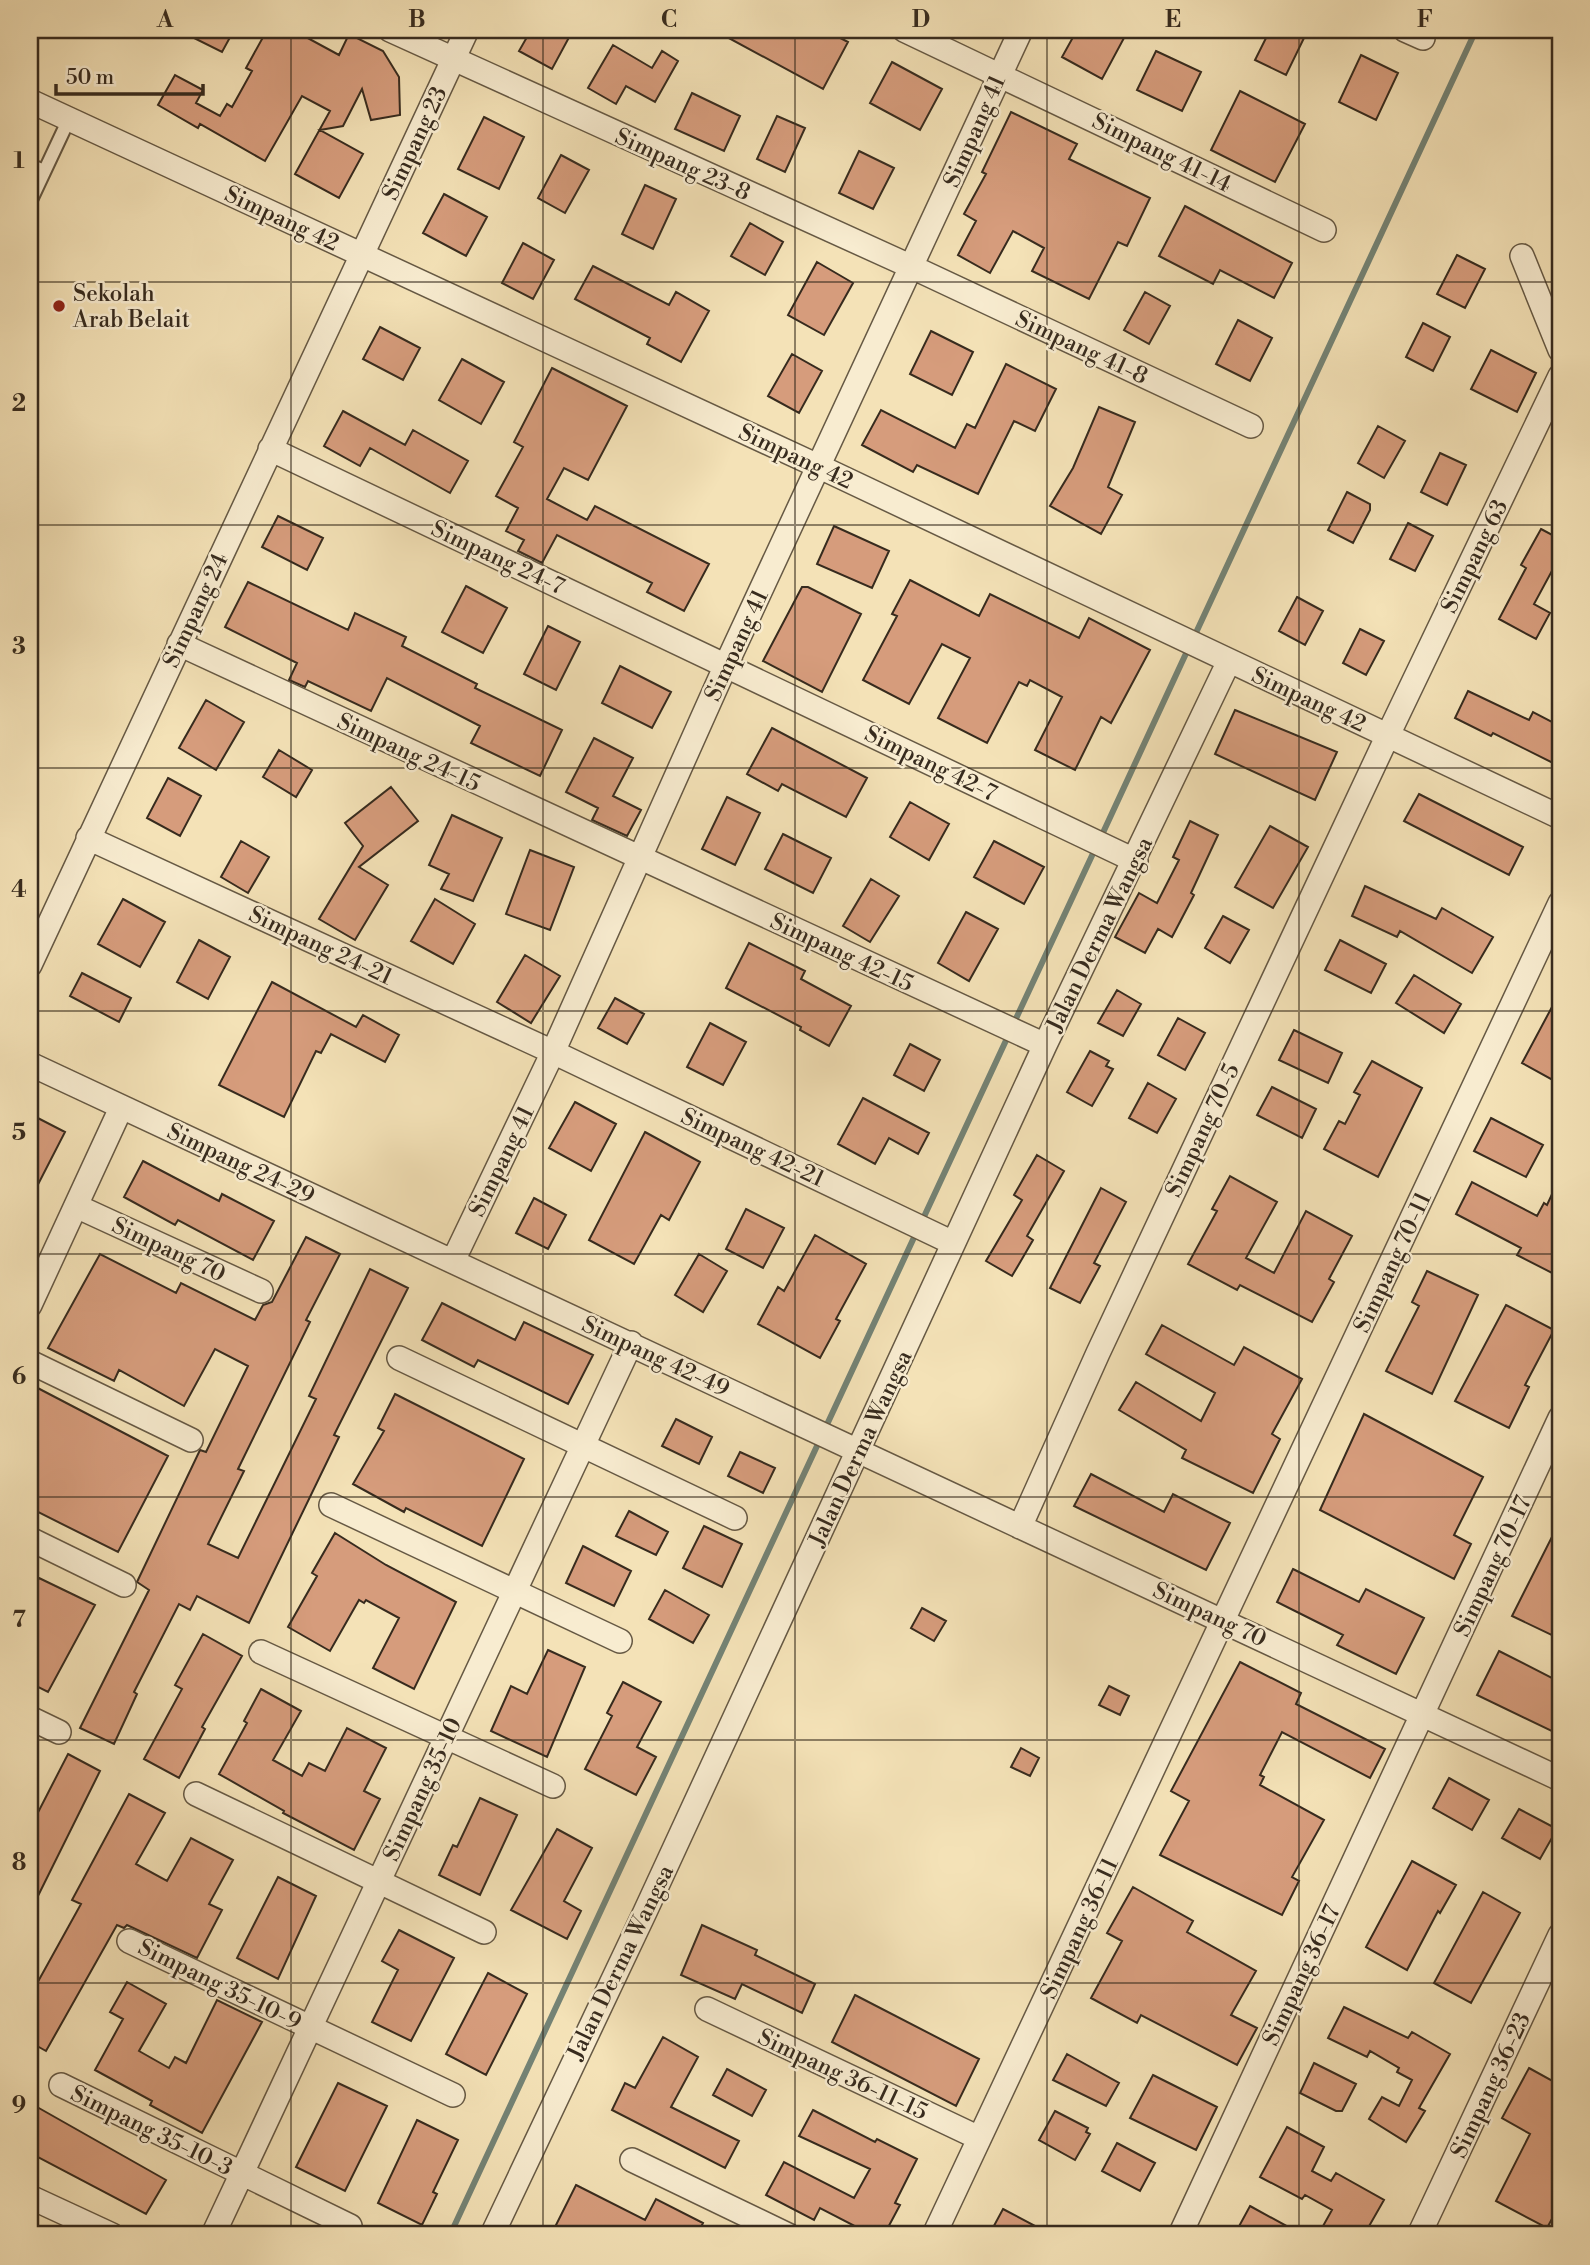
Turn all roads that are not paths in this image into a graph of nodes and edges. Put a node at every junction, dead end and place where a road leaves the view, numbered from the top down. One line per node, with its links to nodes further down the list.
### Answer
1 (390, 30): 5 (street, Simpang 23-8)
2 (467, 30): 5 (street, Simpang 23)
3 (904, 30): 6 (street, Simpang 41-14)
4 (1021, 30): 6 (street, Simpang 41)
5 (453, 61): 13 (street, Simpang 23); 15 (street, Simpang 23-8)
6 (1000, 74): 12 (street, Simpang 41-14); 15 (street, Simpang 41)
7 (30, 101): 8 (street, Simpang 42)
8 (69, 119): 10 (lane); 13 (street, Simpang 42)
9 (30, 165): 10 (lane)
10 (44, 172): 11 (lane)
11 (30, 202)
12 (1324, 230)
13 (362, 256): 19 (street, Simpang 24); 20 (street, Simpang 42)
14 (1522, 256): 16 (street)
15 (912, 267): 18 (street, Simpang 41-8); 20 (street, Simpang 41)
16 (1560, 350)
17 (1560, 376): 24 (street, Simpang 63)
18 (1251, 426)
19 (270, 449): 21 (street, Simpang 24); 23 (street, Simpang 24-7)
20 (820, 467): 22 (street, Simpang 42); 23 (street, Simpang 41)
21 (179, 644): 26 (street, Simpang 24); 27 (street, Simpang 24-15)
22 (1229, 662): 24 (street, Simpang 42); 28 (street, Jalan Derma Wangsa)
23 (726, 665): 27 (street, Simpang 41); 28 (street, Simpang 42-7)
24 (1388, 736): 25 (street, Simpang 42); 49 (street, Simpang 70-5)
25 (1560, 817)
26 (88, 838): 30 (street, Simpang 24); 32 (street, Simpang 24-21)
27 (639, 860): 31 (street, Simpang 42-15); 32 (street, Simpang 41)
28 (1136, 860): 31 (street, Jalan Derma Wangsa)
29 (1560, 903): 53 (street, Simpang 70-11)
30 (30, 965)
31 (1045, 1045): 36 (street, Jalan Derma Wangsa)
32 (553, 1052): 36 (street, Simpang 42-21); 37 (street, Simpang 41)
33 (30, 1064): 34 (street, Simpang 24-29)
34 (121, 1108): 35 (street); 37 (street, Simpang 24-29)
35 (76, 1206): 38 (street, Simpang 70); 39 (street)
36 (944, 1238): 46 (street, Jalan Derma Wangsa)
37 (453, 1261): 40 (street, Simpang 42-49)
38 (261, 1291)
39 (30, 1305)
40 (631, 1343): 45 (street, Simpang 35-10); 46 (street, Simpang 42-49)
41 (399, 1358): 45 (street)
42 (30, 1362): 44 (street)
43 (1560, 1418): 56 (street, Simpang 70-17)
44 (191, 1440)
45 (583, 1446): 48 (street); 52 (street, Simpang 35-10)
46 (850, 1447): 49 (street, Simpang 70); 78 (street, Jalan Derma Wangsa)
47 (331, 1505): 52 (street)
48 (735, 1518)
49 (1020, 1527): 53 (street, Simpang 70)
50 (30, 1539): 51 (street)
51 (124, 1585)
52 (514, 1593): 54 (street); 59 (street, Simpang 35-10)
53 (1224, 1620): 56 (street, Simpang 70); 71 (street, Simpang 36-11)
54 (620, 1641)
55 (261, 1652): 59 (street)
56 (1423, 1715): 60 (street, Simpang 70); 81 (street, Simpang 36-17)
57 (30, 1718): 58 (street)
58 (59, 1732)
59 (447, 1738): 61 (street); 63 (street, Simpang 35-10)
60 (1560, 1779)
61 (553, 1787)
62 (196, 1794): 63 (street)
63 (378, 1882): 64 (street); 68 (street, Simpang 35-10)
64 (484, 1932)
65 (1560, 1935): 82 (street, Simpang 36-23)
66 (129, 1941): 68 (street, Simpang 35-10-9)
67 (706, 2009): 71 (street, Simpang 36-11-15)
68 (311, 2028): 70 (street, Simpang 35-10-9); 73 (street, Simpang 35-10)
69 (61, 2085): 73 (street, Simpang 35-10-3)
70 (453, 2095)
71 (979, 2138): 80 (street, Simpang 36-11)
72 (632, 2160): 79 (street)
73 (243, 2174): 75 (street, Simpang 35-10-3); 77 (street, Simpang 35-10)
74 (30, 2197): 76 (street)
75 (350, 2226)
76 (112, 2235)
77 (213, 2235)
78 (492, 2235)
79 (788, 2235)
80 (934, 2235)
81 (1180, 2235)
82 (1419, 2235)

